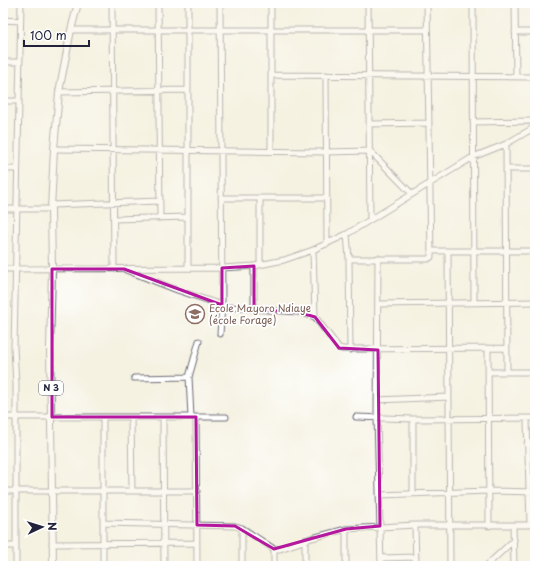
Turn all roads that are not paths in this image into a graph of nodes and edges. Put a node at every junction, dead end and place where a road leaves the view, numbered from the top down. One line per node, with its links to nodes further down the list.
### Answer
1 (21, 3): 13 (street)
2 (78, 3): 14 (main road, N 3)
3 (112, 3): 15 (street)
4 (158, 3): 16 (street)
5 (188, 3): 17 (street)
6 (220, 3): 18 (street)
7 (270, 3): 19 (street)
8 (368, 3): 20 (street)
9 (427, 3): 21 (street)
10 (473, 3): 30 (street)
11 (515, 3): 22 (street)
12 (3, 20): 13 (street)
13 (20, 20): 25 (street)
14 (71, 30): 15 (street); 36 (main road, N 3)
15 (113, 30): 16 (street); 35 (street)
16 (158, 30): 17 (street); 33 (street)
17 (188, 30): 18 (street); 34 (street)
18 (220, 30): 19 (street); 49 (street)
19 (271, 30): 20 (street); 26 (street)
20 (369, 30): 21 (street); 28 (street)
21 (427, 30): 29 (street)
22 (516, 32): 23 (street); 31 (street)
23 (535, 32)
24 (3, 62): 25 (street)
25 (19, 62): 38 (street)
26 (271, 75): 27 (street); 50 (street)
27 (326, 75): 28 (street); 52 (street)
28 (369, 76): 29 (street); 41 (street)
29 (428, 76): 30 (street); 42 (street)
30 (473, 76): 31 (street); 39 (street)
31 (516, 77): 32 (street)
32 (535, 77)
33 (158, 90): 34 (street); 35 (street); 47 (street)
34 (188, 90): 48 (street)
35 (113, 91): 36 (street); 46 (street)
36 (60, 92): 45 (main road, N 3)
37 (3, 101): 38 (street)
38 (18, 101): 55 (street)
39 (473, 122): 40 (street); 53 (street)
40 (535, 122)
41 (369, 124): 42 (street); 51 (street)
42 (429, 124): 58 (street)
43 (535, 127): 44 (street)
44 (506, 144): 53 (street); 56 (street)
45 (54, 149): 46 (street); 65 (main road, N 3)
46 (113, 149): 47 (street); 64 (street)
47 (159, 150): 48 (street); 63 (street)
48 (188, 150): 49 (street); 68 (street)
49 (221, 151): 50 (street); 60 (street)
50 (271, 151): 52 (street)
51 (370, 151): 52 (street); 59 (street); 71 (street)
52 (326, 152): 62 (street)
53 (473, 157): 58 (street); 76 (street)
54 (3, 169): 55 (street)
55 (17, 169): 67 (street)
56 (506, 169): 57 (street); 77 (street)
57 (535, 169)
58 (430, 183): 59 (street); 79 (street)
59 (412, 194): 71 (street)
60 (221, 198): 61 (street); 85 (street)
61 (260, 198): 62 (street); 82 (street)
62 (326, 198): 73 (street)
63 (159, 201): 64 (street); 69 (street)
64 (114, 202): 65 (street); 70 (street)
65 (51, 207): 67 (street); 86 (main road, N 3)
66 (3, 209): 67 (street)
67 (16, 209): 90 (street)
68 (188, 217): 69 (street); 84 (street)
69 (160, 218): 70 (street)
70 (114, 219): 87 (street)
71 (370, 219): 72 (street)
72 (347, 234): 73 (street); 81 (street)
73 (327, 244): 74 (street)
74 (313, 250): 82 (street); 98 (street)
75 (448, 251): 76 (street); 79 (street); 94 (street)
76 (473, 251): 77 (street); 91 (street)
77 (506, 251): 78 (street); 92 (street)
78 (535, 251)
79 (431, 252): 80 (street)
80 (378, 258): 81 (street); 95 (street)
81 (349, 259): 104 (street)
82 (260, 264): 83 (street)
83 (254, 266): 85 (street); 97 (street)
84 (188, 268): 85 (street); 88 (street)
85 (222, 268): 96 (street)
86 (52, 269): 87 (street); 90 (street); 115 (main road, N 3)
87 (114, 269): 88 (street)
88 (124, 269): 96 (street)
89 (3, 270): 90 (street)
90 (16, 270): 114 (street)
91 (474, 302): 92 (street); 94 (street)
92 (506, 302): 93 (street); 102 (street)
93 (535, 302)
94 (448, 303): 95 (street); 103 (street)
95 (378, 304): 105 (street)
96 (222, 305): 97 (street); 99 (street)
97 (254, 310): 98 (street)
98 (314, 318): 104 (street)
99 (220, 334)
100 (199, 341): 109 (street)
101 (488, 348): 102 (street); 103 (street); 106 (street)
102 (507, 348): 107 (street)
103 (448, 349): 105 (street); 111 (street)
104 (350, 350): 105 (street)
105 (378, 350): 112 (street)
106 (488, 372): 107 (street); 127 (street)
107 (507, 372): 108 (street)
108 (535, 372)
109 (189, 377): 110 (street); 119 (street)
110 (134, 378)
111 (449, 397): 112 (street); 126 (street)
112 (378, 400): 122 (street)
113 (3, 417): 114 (street)
114 (16, 417): 115 (street); 131 (street)
115 (52, 417): 116 (street); 132 (main road, N 3)
116 (103, 417): 117 (street); 133 (street)
117 (131, 417): 118 (street); 134 (street)
118 (163, 417): 119 (street); 135 (street)
119 (194, 417): 120 (street); 136 (street)
120 (226, 417)
121 (356, 417): 122 (street)
122 (377, 417): 125 (street); 142 (street)
123 (527, 418): 124 (street); 127 (street); 128 (street)
124 (535, 418)
125 (413, 419): 126 (street); 141 (street)
126 (449, 419): 127 (street); 138 (street)
127 (488, 419): 137 (street)
128 (527, 444): 129 (street); 139 (street)
129 (535, 444)
130 (3, 491): 131 (street)
131 (16, 491): 132 (street); 161 (street)
132 (52, 491): 133 (street); 158 (main road, N 3)
133 (103, 491): 134 (street); 143 (street)
134 (132, 491): 135 (street)
135 (164, 491): 136 (street); 144 (street)
136 (197, 491): 145 (street)
137 (488, 491): 138 (street); 139 (street); 151 (street)
138 (449, 492): 141 (street); 147 (street)
139 (529, 492): 140 (street); 149 (street)
140 (535, 492)
141 (413, 493): 142 (street)
142 (380, 495): 150 (street)
143 (103, 523): 144 (street); 159 (street)
144 (164, 524): 145 (street); 156 (street)
145 (197, 525): 152 (street); 157 (street)
146 (415, 525): 147 (street); 150 (street); 163 (street)
147 (450, 525): 151 (street); 176 (street)
148 (513, 525): 149 (street); 151 (street); 155 (street)
149 (532, 525)
150 (380, 526): 153 (street); 164 (street)
151 (489, 526)
152 (242, 528): 162 (street); 170 (street)
153 (346, 529): 154 (street); 173 (street)
154 (305, 540): 162 (street); 172 (street)
155 (514, 540): 177 (street); 178 (street)
156 (164, 543): 157 (street); 159 (street); 168 (street)
157 (197, 543): 169 (street)
158 (52, 544): 159 (street); 166 (main road, N 3)
159 (103, 544): 167 (street)
160 (3, 546): 161 (street)
161 (16, 546): 165 (street)
162 (274, 549): 171 (street)
163 (416, 557): 164 (street); 175 (street)
164 (381, 558): 174 (street)
165 (16, 566)
166 (53, 566)
167 (103, 566)
168 (164, 566)
169 (197, 566)
170 (242, 566)
171 (274, 566)
172 (306, 566)
173 (346, 566)
174 (381, 566)
175 (416, 566)
176 (450, 566)
177 (486, 566)
178 (514, 566)

